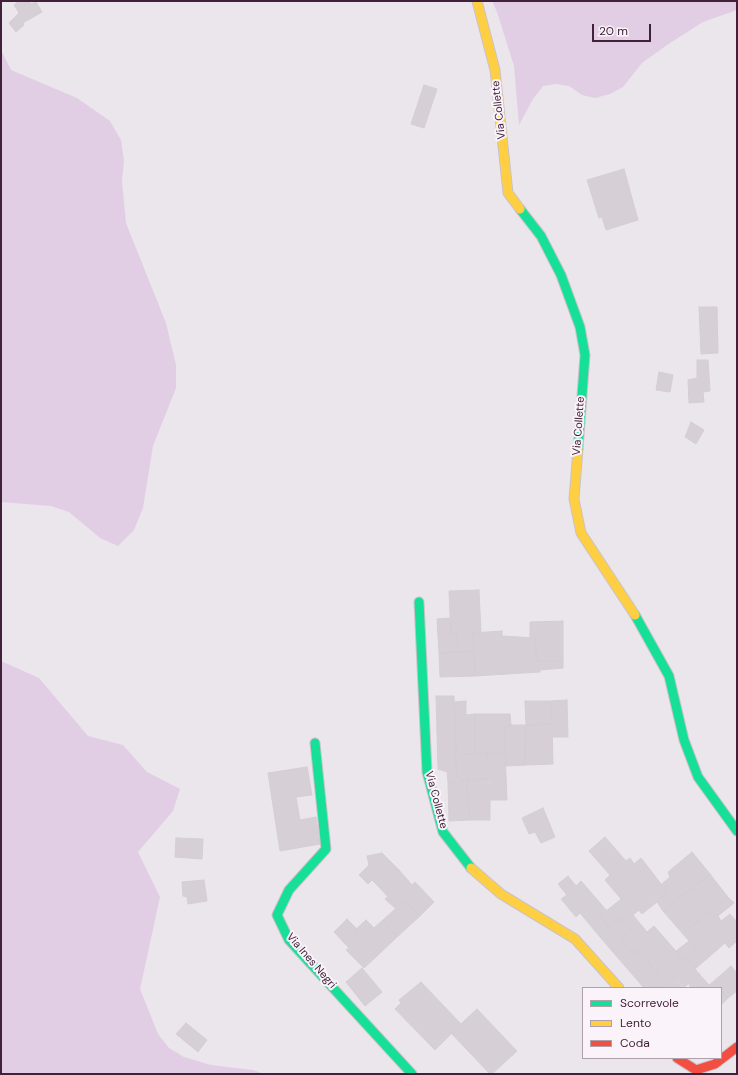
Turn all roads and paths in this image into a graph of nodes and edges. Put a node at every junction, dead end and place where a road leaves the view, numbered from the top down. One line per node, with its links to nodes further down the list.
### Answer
1 (477, 1): 4 (street, Via Collette)
2 (419, 602): 5 (street, Via Collette)
3 (315, 743): 10 (street, Via Ines Negri)
4 (737, 831)
5 (619, 987)
6 (737, 1047): 9 (street)
7 (679, 1059): 8 (street)
8 (721, 1059)
9 (722, 1059)
10 (412, 1074)

